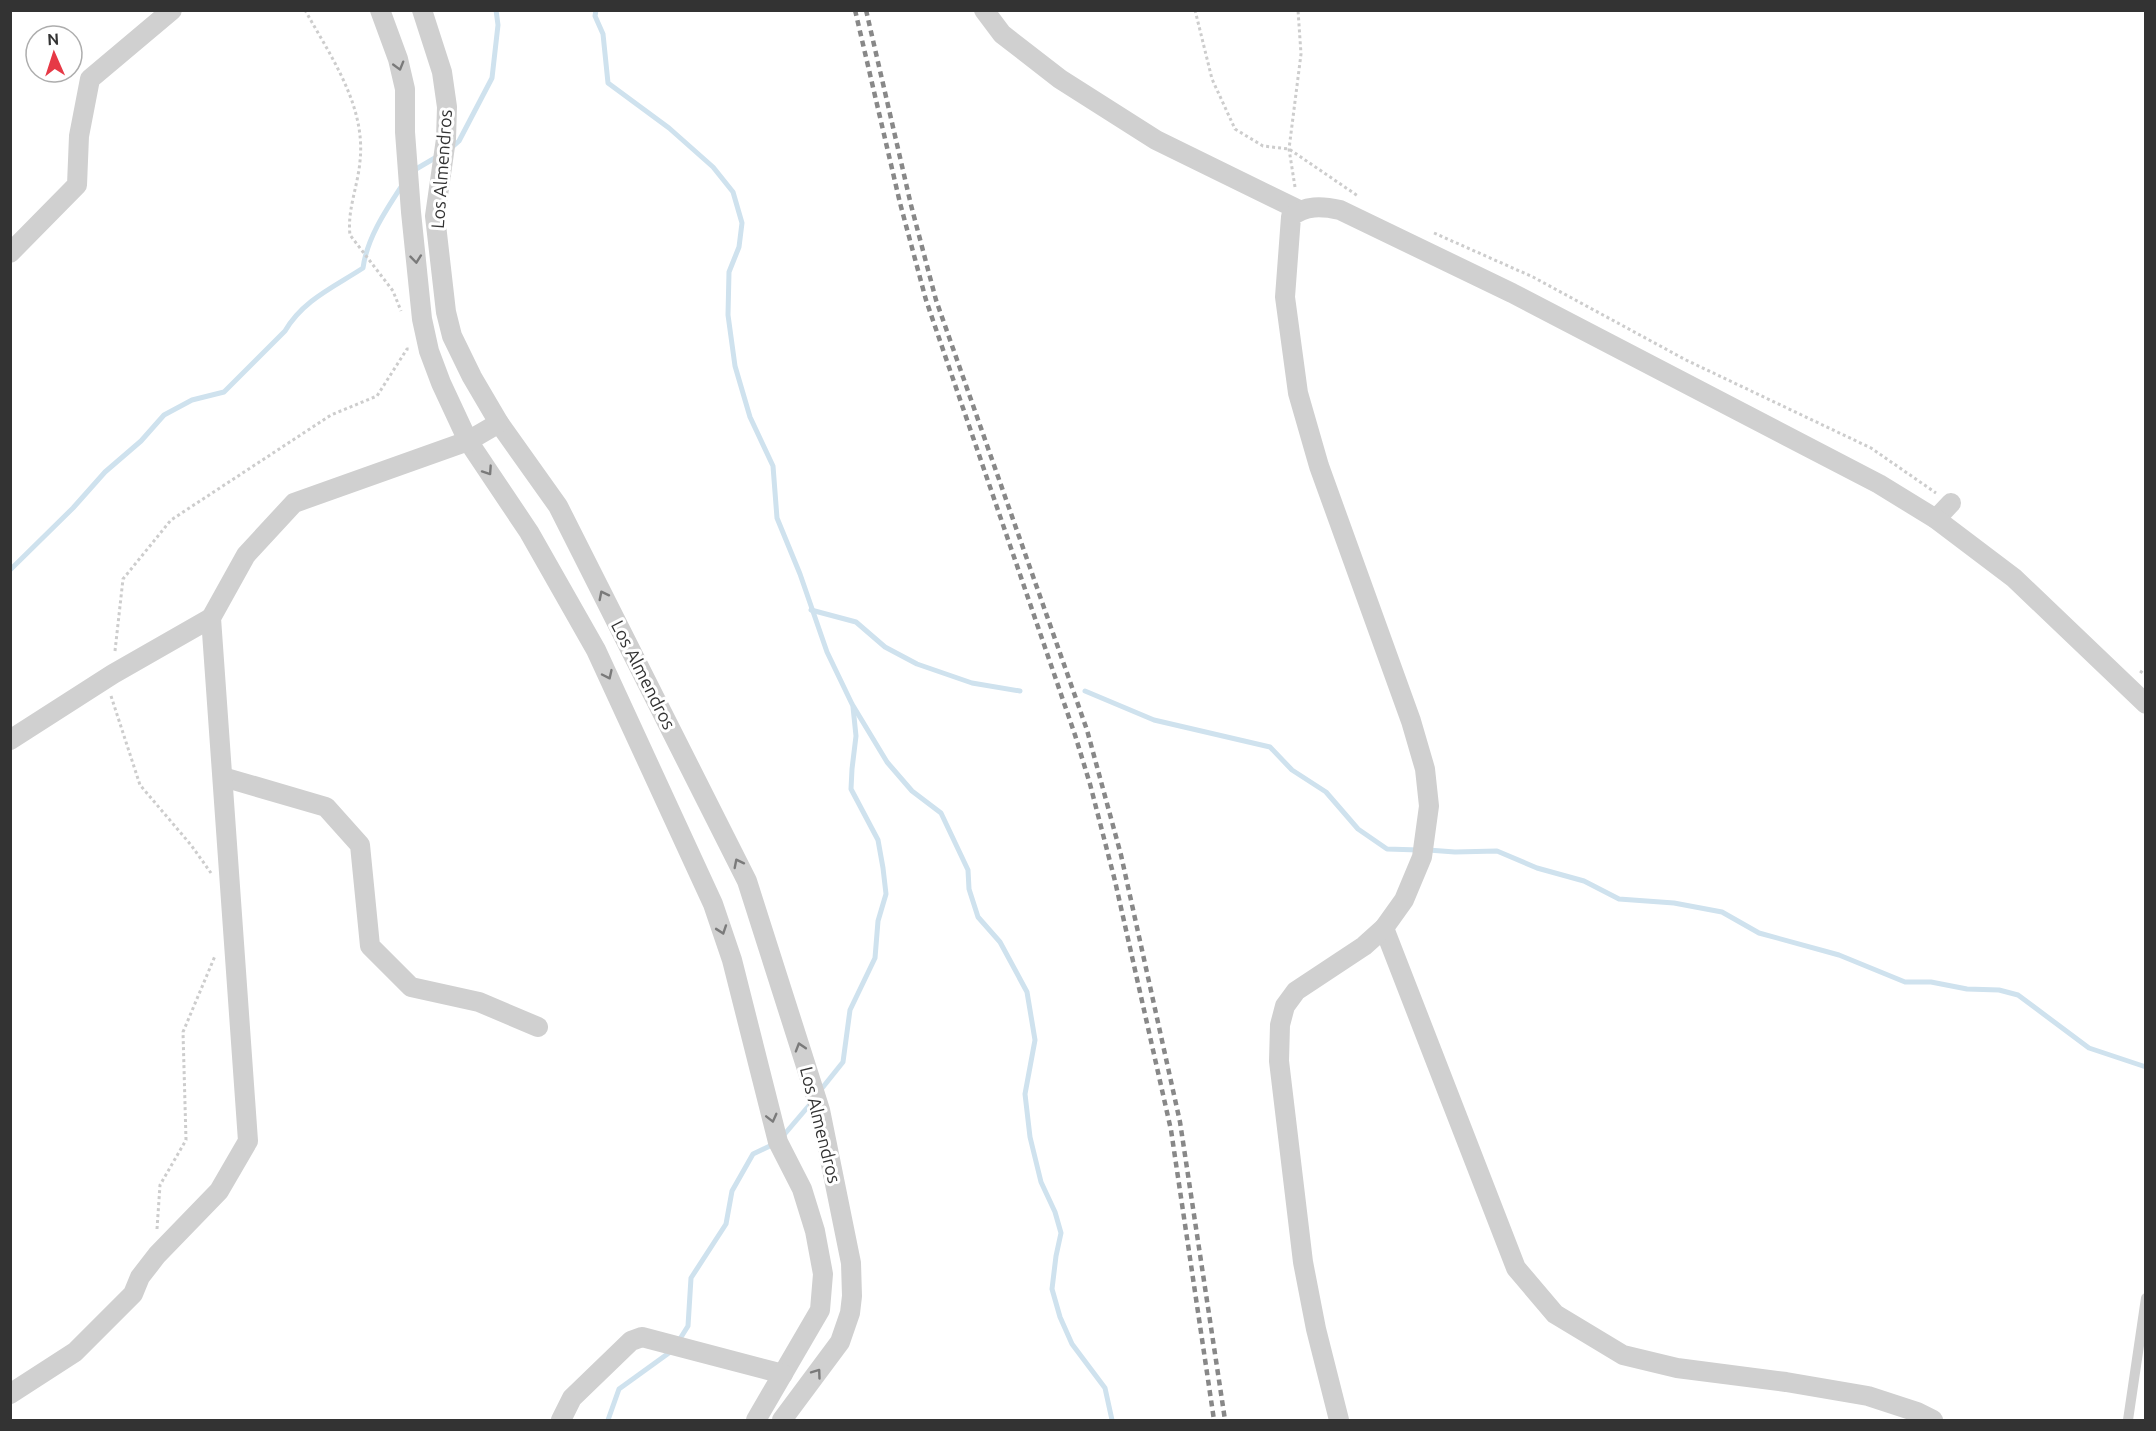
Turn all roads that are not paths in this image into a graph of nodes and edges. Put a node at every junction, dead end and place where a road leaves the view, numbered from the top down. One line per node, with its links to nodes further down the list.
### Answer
1 (172, 10): 6 (street)
2 (380, 10): 8 (street, Los Almendros, one-way to 8)
3 (422, 10): 7 (street, Los Almendros)
4 (984, 10): 5 (street)
5 (1299, 210): 10 (street); 15 (street)
6 (10, 253)
7 (499, 423): 8 (street); 19 (street, Los Almendros, one-way to 7)
8 (468, 441): 11 (street); 18 (street, Los Almendros, one-way to 18)
9 (1951, 503): 10 (street)
10 (1935, 519): 12 (street)
11 (212, 618): 13 (street); 14 (street)
12 (2145, 704)
13 (10, 740)
14 (223, 777): 16 (street); 21 (street)
15 (1384, 927): 25 (street); 26 (street)
16 (538, 1027)
17 (2145, 1298): 27 (lane)
18 (800, 1344): 19 (street); 20 (street, Los Almendros)
19 (833, 1352): 24 (street, Los Almendros, one-way to 19)
20 (783, 1374): 22 (street); 23 (street, Los Almendros)
21 (10, 1394)
22 (561, 1420)
23 (756, 1420)
24 (782, 1420)
25 (1339, 1420)
26 (1933, 1420)
27 (2128, 1420)

